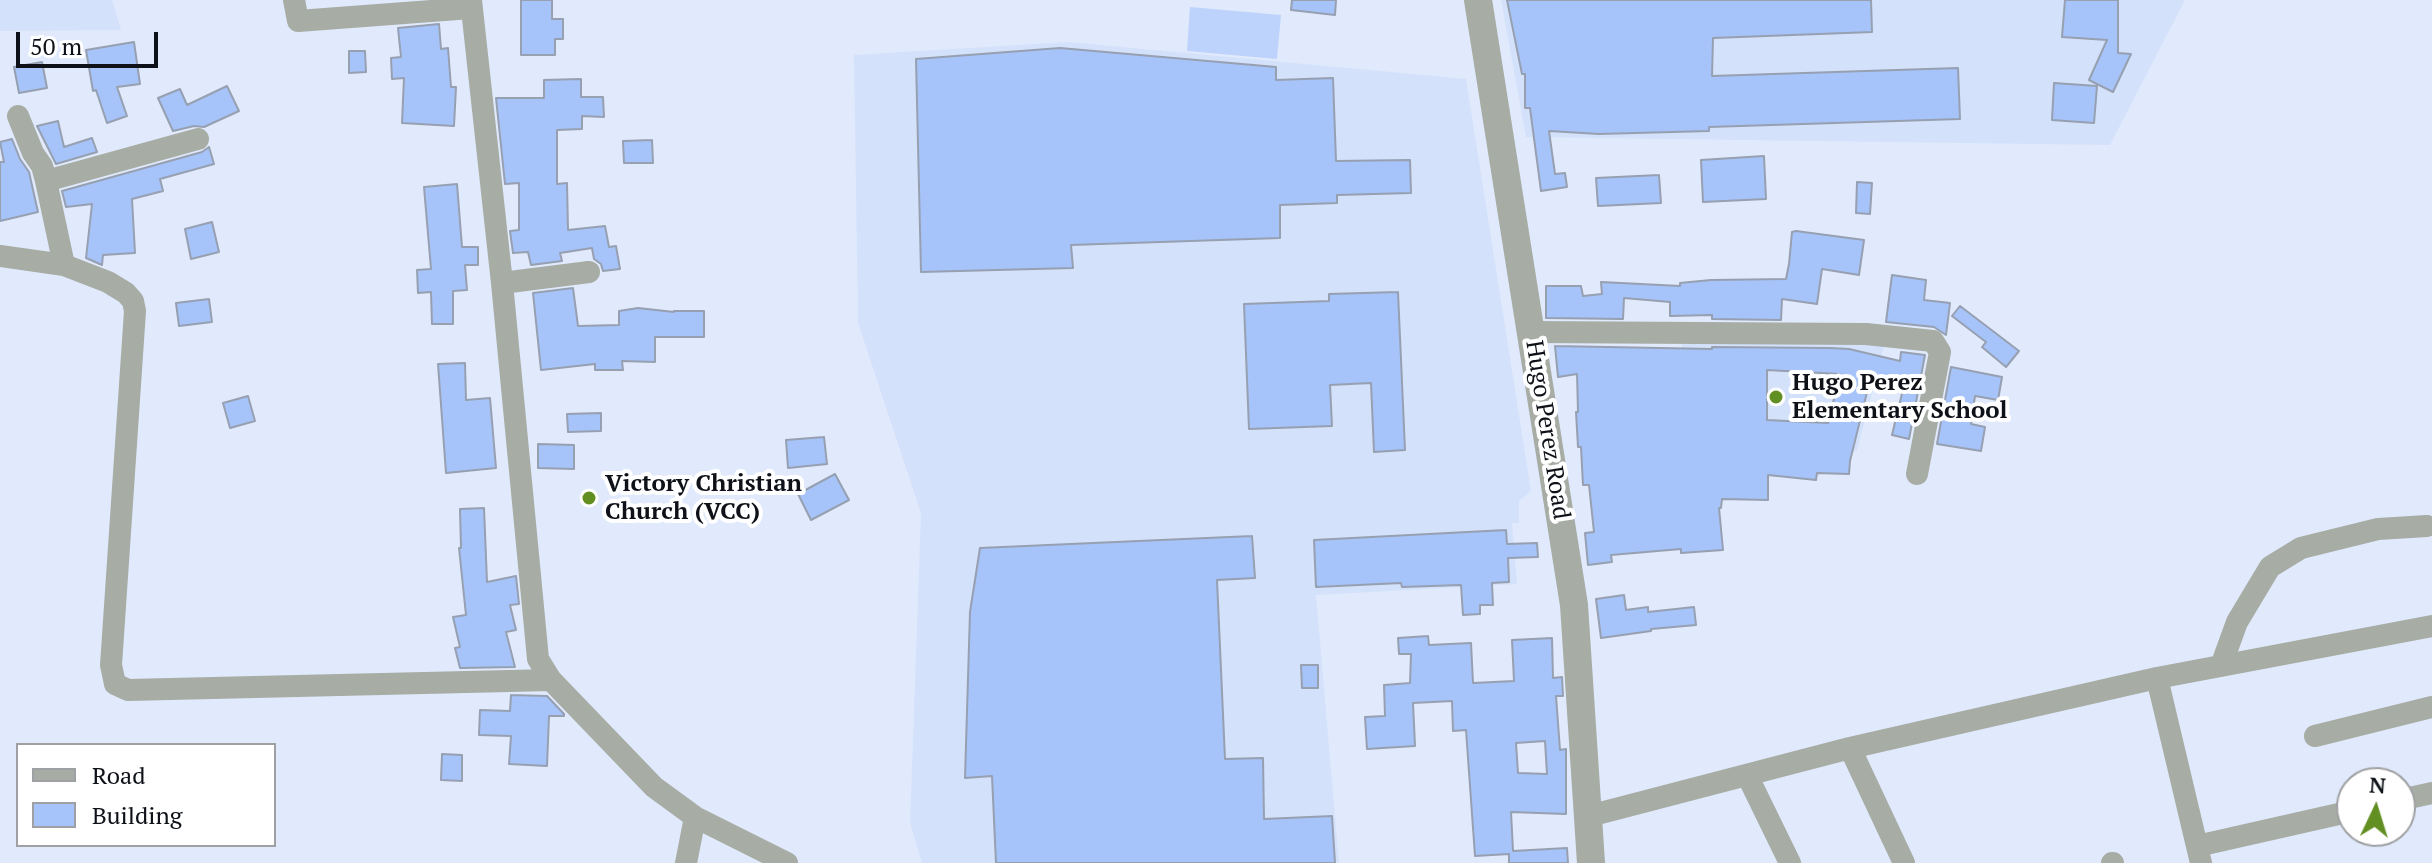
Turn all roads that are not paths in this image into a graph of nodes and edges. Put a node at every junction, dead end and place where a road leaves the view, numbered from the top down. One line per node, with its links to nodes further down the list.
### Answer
1 (294, 0): 3 (street)
2 (1478, 0): 11 (street, Hugo Perez Road)
3 (471, 4): 10 (street)
4 (18, 116): 6 (street)
5 (198, 139): 6 (street)
6 (46, 181): 8 (street)
7 (0, 256): 8 (street)
8 (64, 265): 17 (street)
9 (589, 272): 10 (street)
10 (502, 283): 17 (street)
11 (1531, 332): 12 (street); 22 (street, Hugo Perez Road)
12 (1917, 474)
13 (2427, 526): 15 (street)
14 (2432, 626): 15 (street)
15 (2221, 666): 16 (street)
16 (2157, 678): 20 (street); 25 (street)
17 (551, 680): 24 (street)
18 (2432, 707): 19 (street)
19 (2315, 736)
20 (1850, 748): 21 (street); 30 (street)
21 (1747, 775): 22 (street); 29 (street)
22 (1589, 816): 28 (street, Hugo Perez Road)
23 (2336, 816): 25 (street)
24 (695, 817): 26 (street); 27 (street)
25 (2199, 855)
26 (686, 863)
27 (787, 863)
28 (1591, 863)
29 (1790, 863)
30 (1904, 863)

